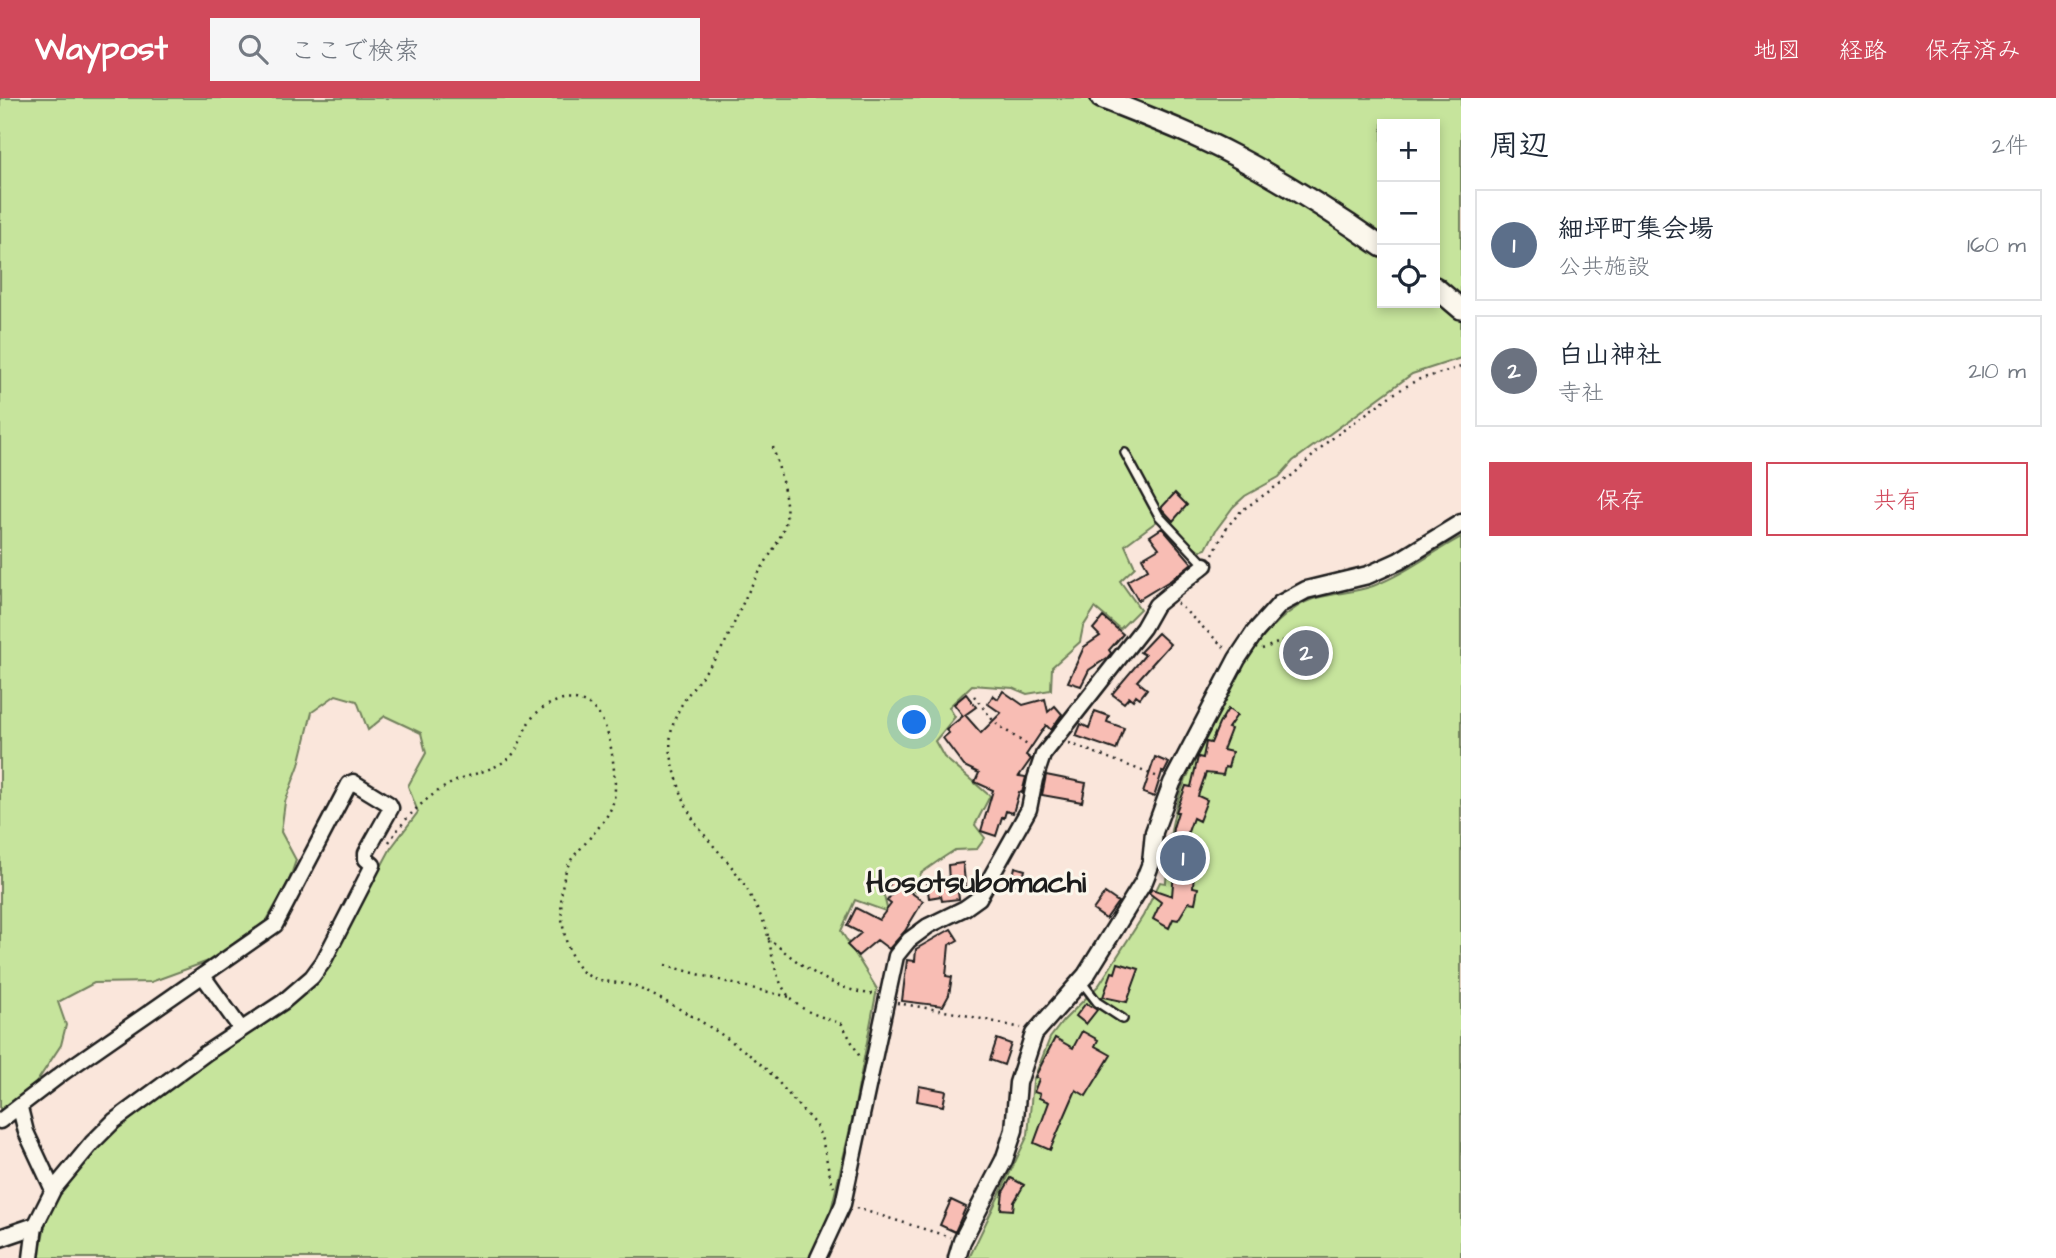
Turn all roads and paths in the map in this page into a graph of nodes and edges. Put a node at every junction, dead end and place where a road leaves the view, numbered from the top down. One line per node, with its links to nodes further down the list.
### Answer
1 (1101, 98): 2 (main road)
2 (1379, 245)
3 (1461, 367): 7 (path)
4 (773, 447): 15 (path)
5 (1125, 453): 7 (lane)
6 (1461, 523): 9 (street)
7 (1205, 565): 8 (street)
8 (1167, 594): 9 (path); 11 (street)
9 (1237, 659): 13 (street)
10 (974, 696): 12 (path)
11 (1056, 738): 12 (street); 13 (path)
12 (1043, 755): 19 (street)
13 (1172, 783): 18 (street)
14 (388, 843): 29 (path)
15 (767, 938): 19 (path); 20 (path)
16 (665, 965): 20 (path)
17 (203, 976): 23 (street); 23 (street); 26 (street)
18 (1081, 981): 22 (lane); 24 (street)
19 (890, 982): 21 (street)
20 (790, 997): 25 (path)
21 (887, 1002): 24 (path); 25 (street)
22 (1123, 1018)
23 (241, 1029): 28 (street)
24 (1034, 1034): 32 (street)
25 (874, 1063): 29 (street)
26 (19, 1108): 27 (street); 28 (street)
27 (0, 1121)
28 (53, 1190): 30 (street)
29 (843, 1199): 32 (path); 34 (street)
30 (35, 1226): 31 (street); 33 (street)
31 (0, 1238)
32 (962, 1241): 35 (street)
33 (31, 1258)
34 (818, 1258)
35 (957, 1258)

